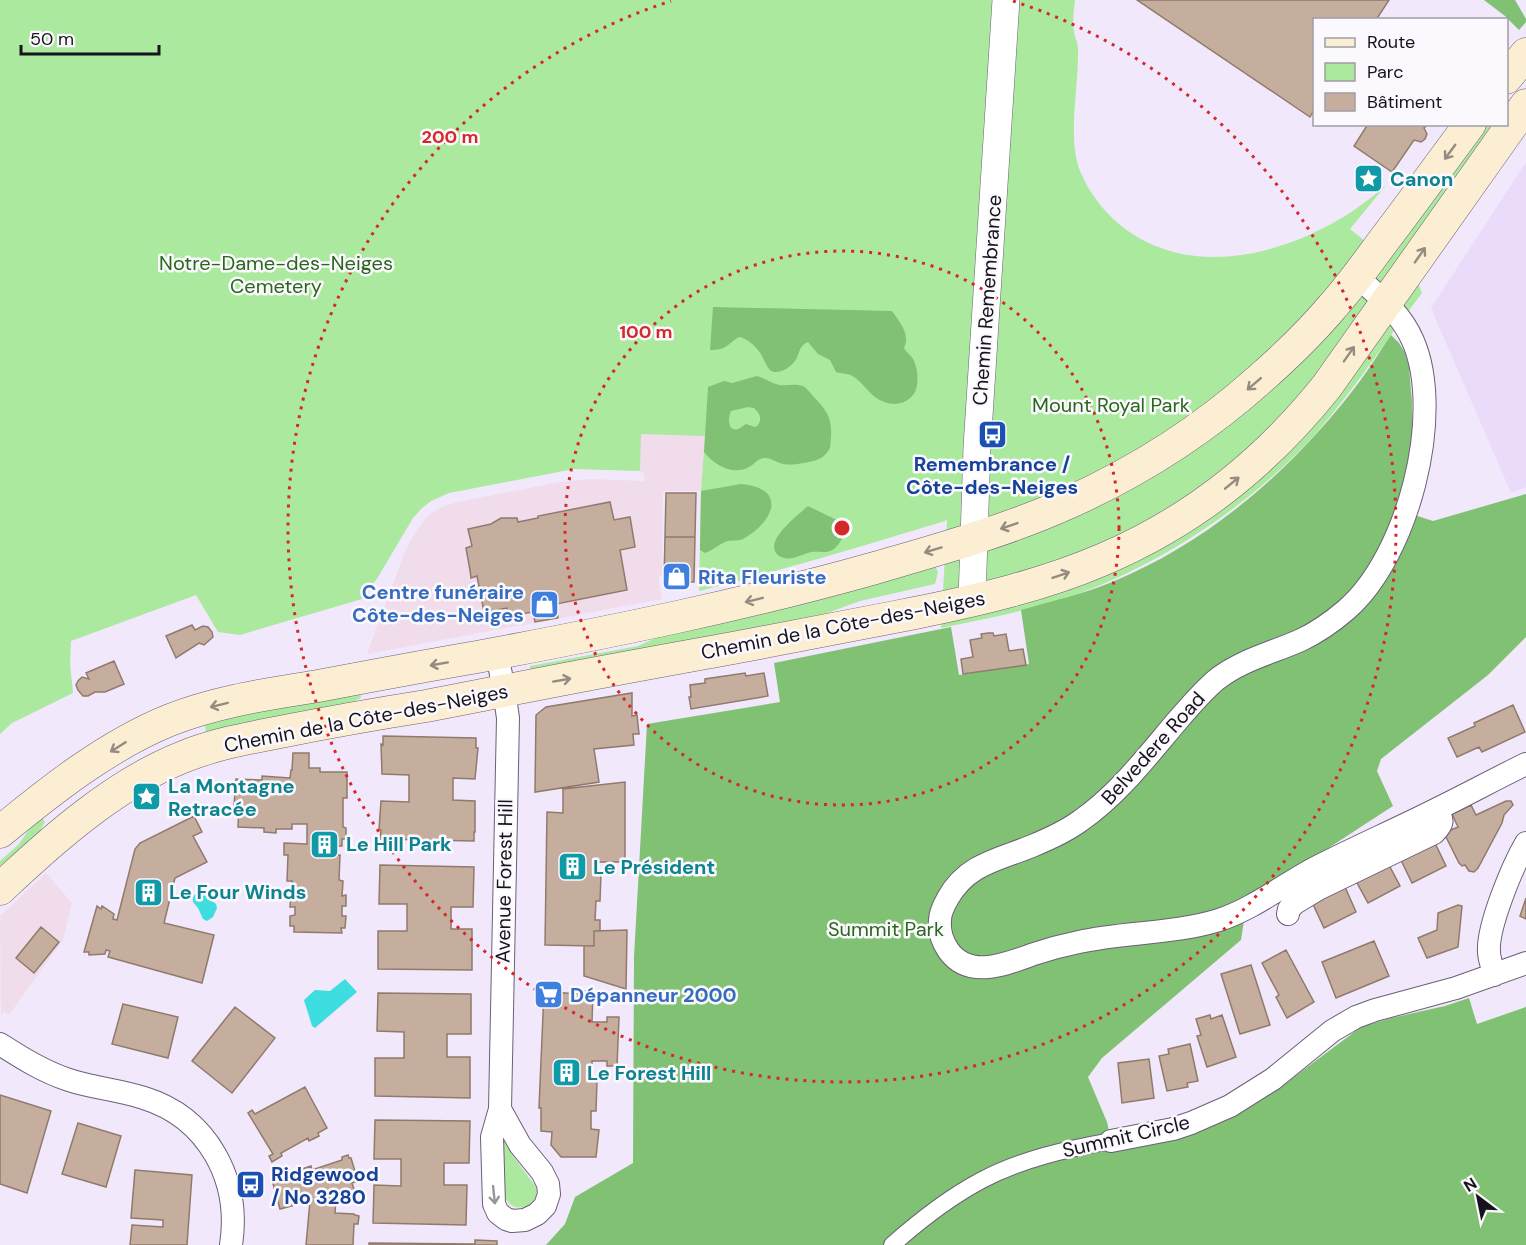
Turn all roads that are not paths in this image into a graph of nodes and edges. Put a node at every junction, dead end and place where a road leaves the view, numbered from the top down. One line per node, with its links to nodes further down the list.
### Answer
1 (1006, 0): 8 (street, Chemin Remembrance)
2 (1526, 54): 3 (main road)
3 (1508, 76)
4 (1526, 105): 7 (main road, Chemin de la Côte-des-Neiges, one-way to 4)
5 (1469, 126): 6 (main road, Chemin de la Côte-des-Neiges, one-way to 6)
6 (1357, 277): 7 (street, Belvedere Road); 8 (main road, Chemin de la Côte-des-Neiges, one-way to 8)
7 (1387, 303): 9 (main road, Chemin de la Côte-des-Neiges, one-way to 7); 13 (street, Belvedere Road)
8 (973, 538): 9 (street, Chemin Remembrance); 10 (main road, Chemin de la Côte-des-Neiges, one-way to 10)
9 (972, 600): 11 (main road, Chemin de la Côte-des-Neiges, one-way to 9)
10 (496, 653): 11 (street, Avenue Forest Hill); 14 (main road, Chemin de la Côte-des-Neiges, one-way to 14)
11 (504, 691): 16 (main road, Chemin de la Côte-des-Neiges); 21 (street, Avenue Forest Hill)
12 (1526, 764): 13 (street, Belvedere Road)
13 (1437, 809): 17 (street)
14 (0, 832)
15 (1526, 843): 19 (street)
16 (0, 889)
17 (1288, 914)
18 (1526, 963): 19 (street, Summit Circle)
19 (1494, 975): 22 (street, Summit Circle)
20 (0, 1044): 23 (street)
21 (500, 1110)
22 (1111, 1141): 24 (street, Summit Circle)
23 (231, 1245)
24 (892, 1245)

